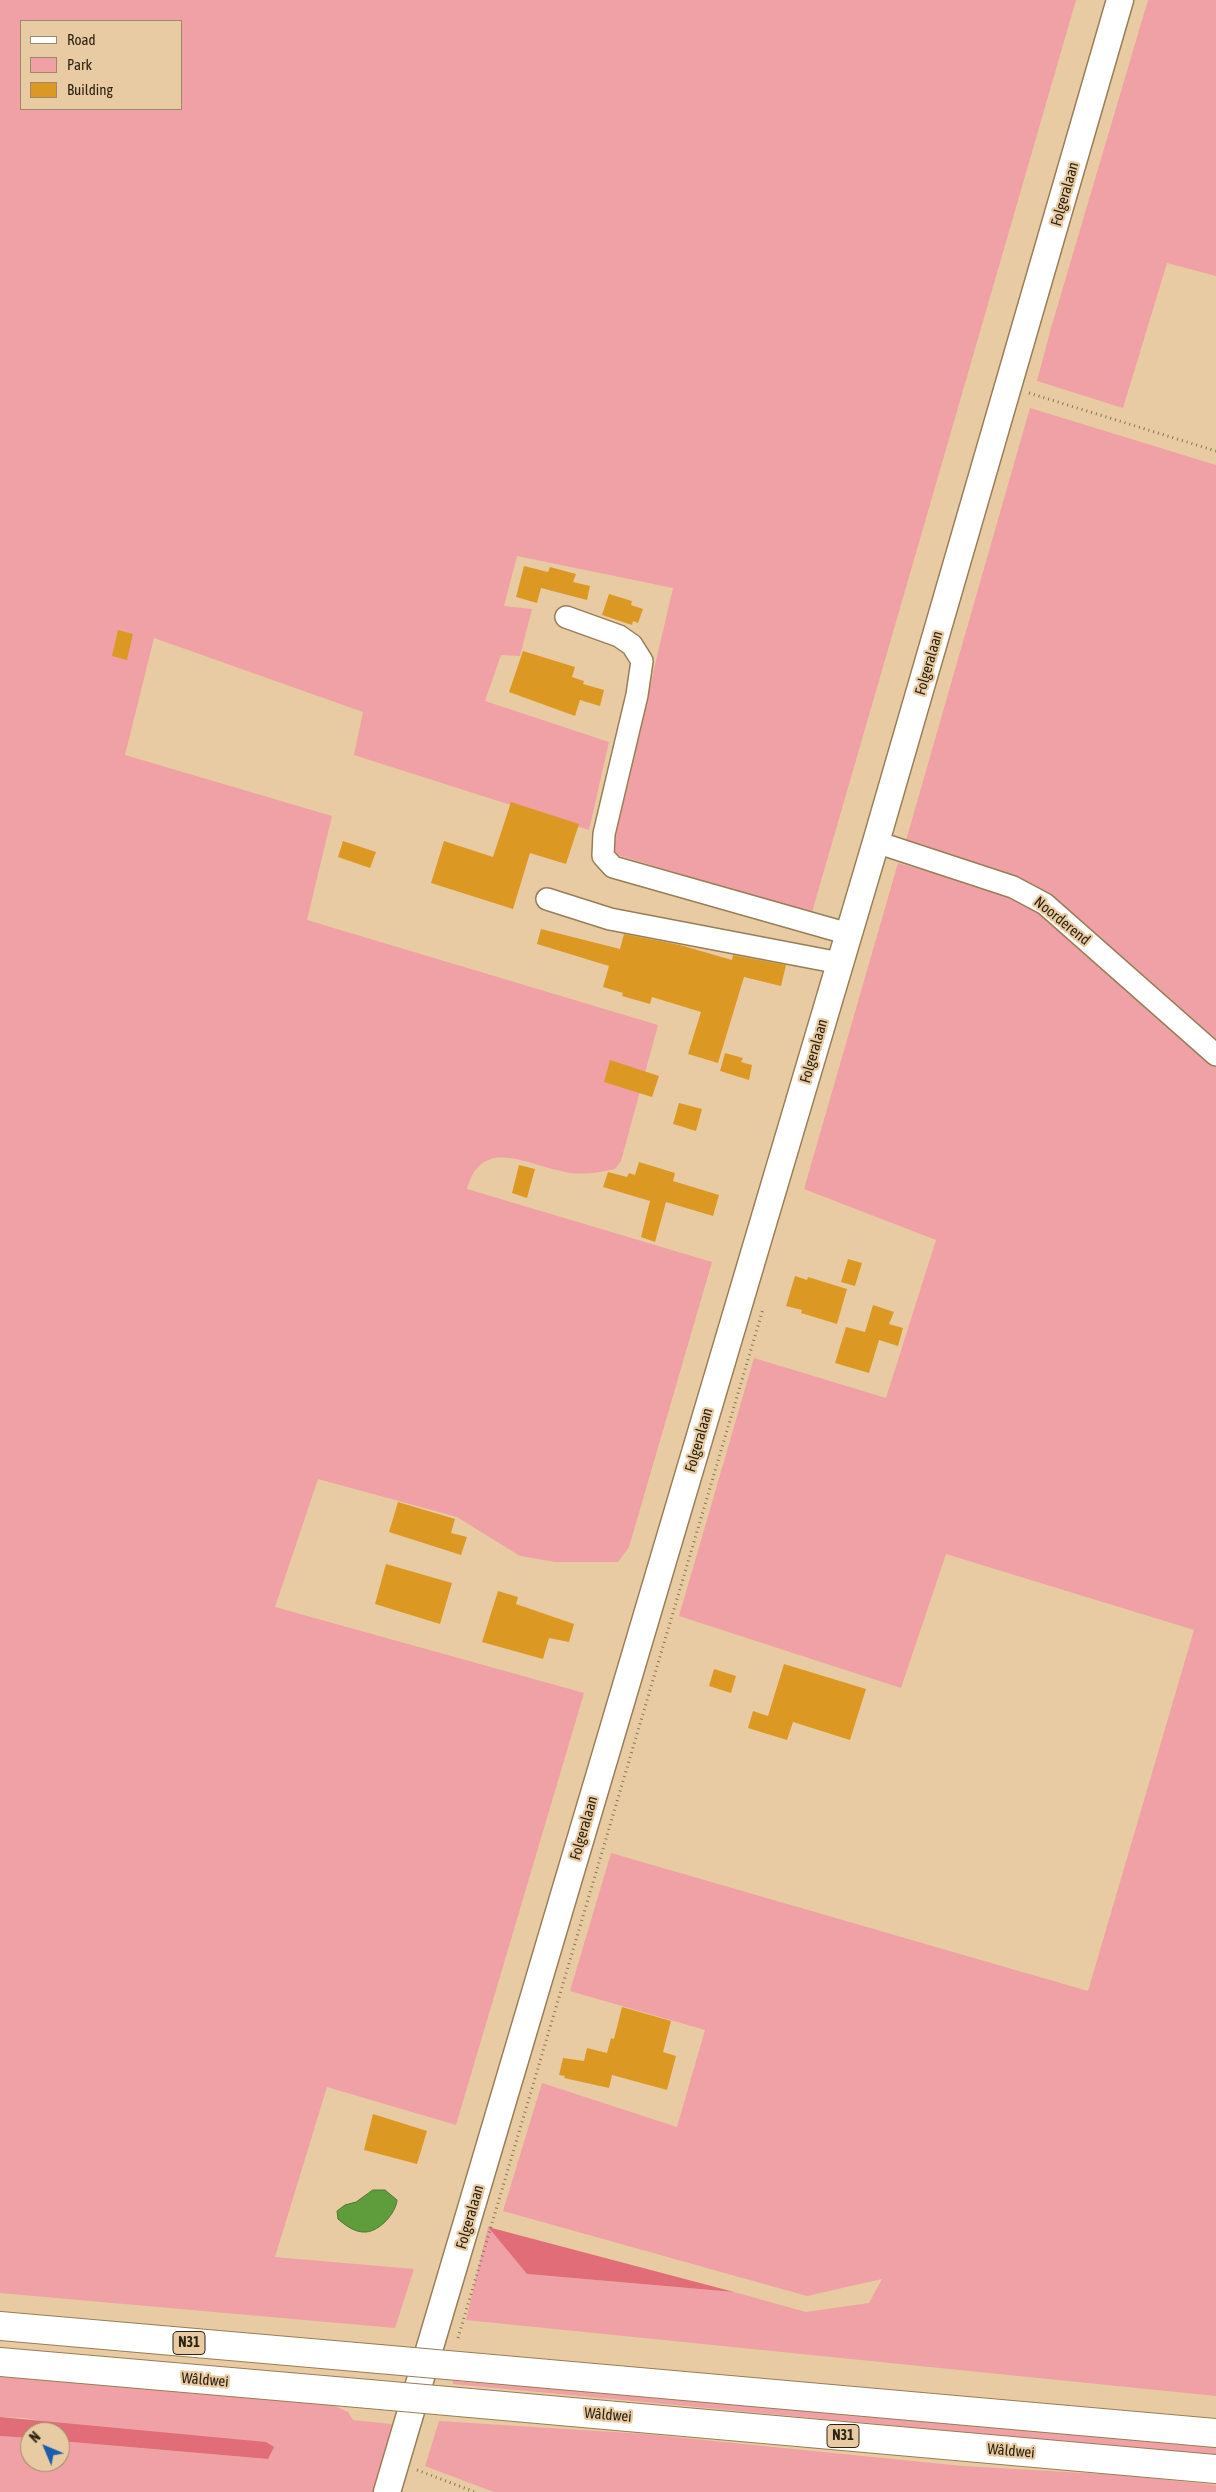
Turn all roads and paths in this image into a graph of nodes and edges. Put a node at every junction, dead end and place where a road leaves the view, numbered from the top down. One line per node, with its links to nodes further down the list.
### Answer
1 (1120, 0): 2 (main road, Folgeralaan)
2 (1010, 387): 3 (path); 5 (main road, Folgeralaan)
3 (1216, 452)
4 (566, 617): 7 (street)
5 (876, 842): 7 (main road, Folgeralaan); 9 (street, Noorderend)
6 (547, 899): 8 (street)
7 (849, 934): 8 (main road, Folgeralaan)
8 (840, 963): 15 (main road, Folgeralaan)
9 (1216, 1055)
10 (0, 2326): 12 (highway, N31, bridge)
11 (0, 2362): 13 (highway, Wâldwei / N31, bridge)
12 (1216, 2433)
13 (1216, 2469)
14 (417, 2470): 16 (path)
15 (387, 2492)
16 (475, 2492)

